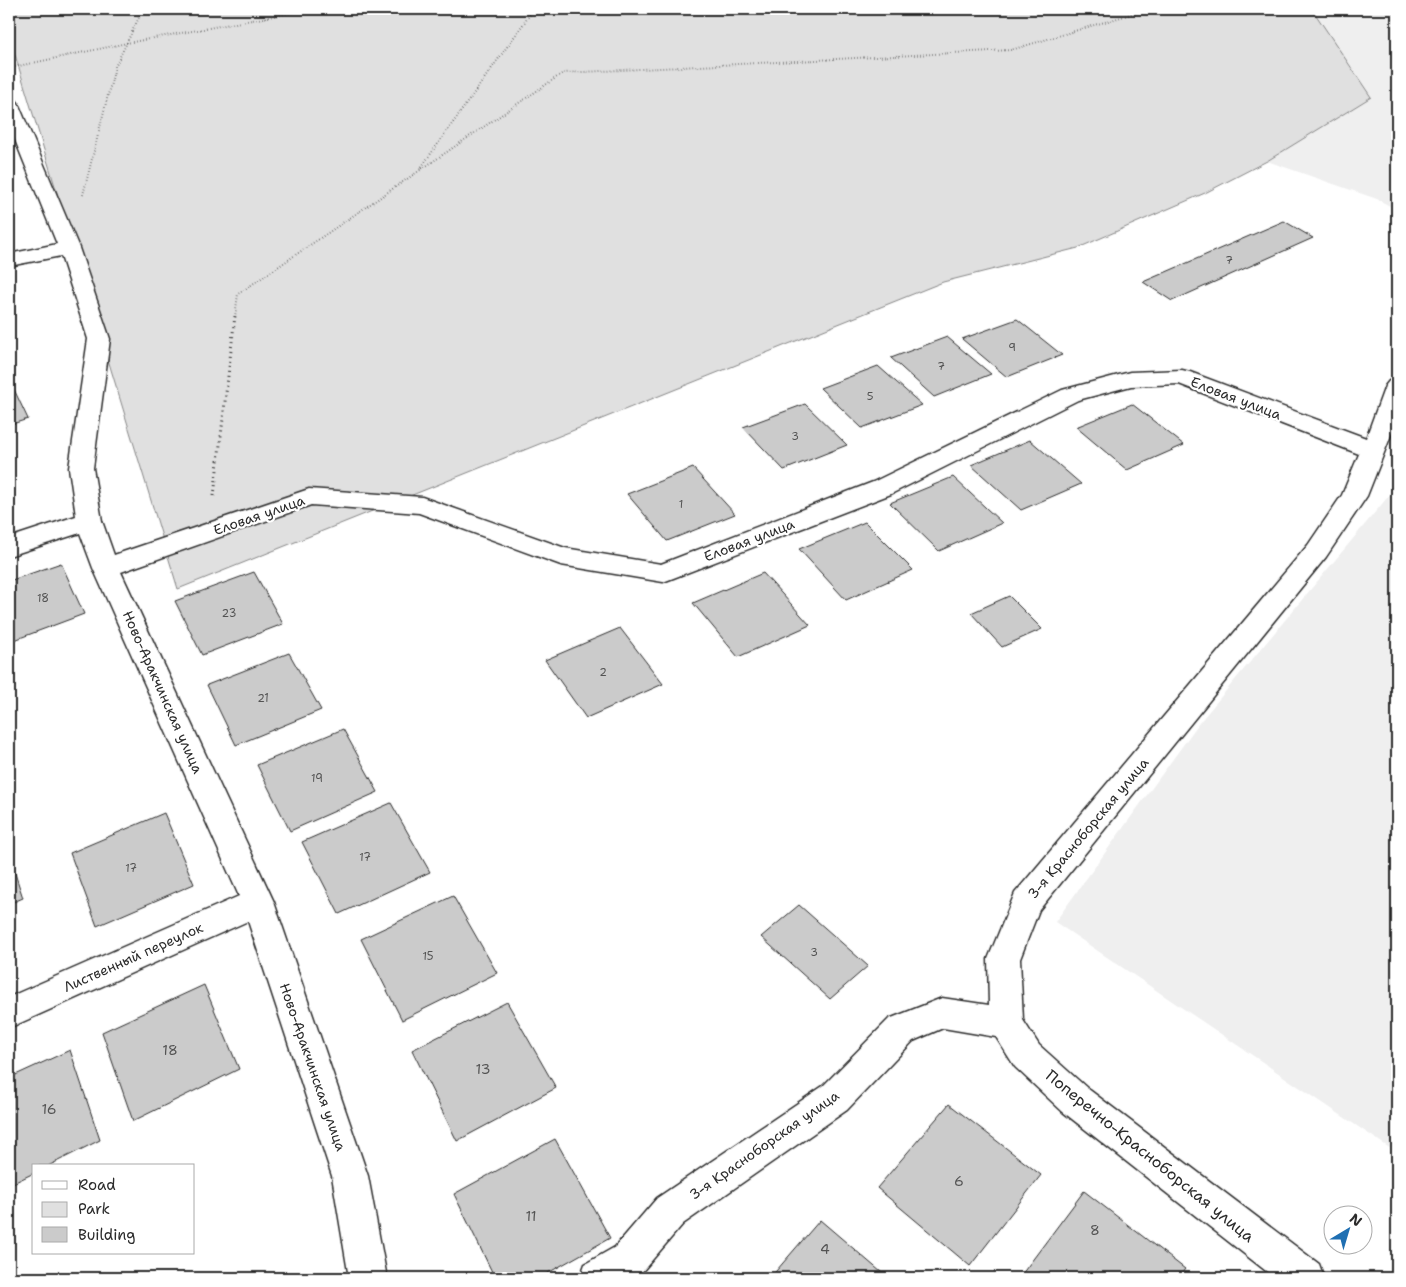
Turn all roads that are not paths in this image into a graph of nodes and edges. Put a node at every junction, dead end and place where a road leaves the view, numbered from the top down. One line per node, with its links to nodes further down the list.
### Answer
1 (9, 103): 2 (street, Ново-Аракчинская улица)
2 (69, 248): 3 (street); 6 (street, Ново-Аракчинская улица)
3 (9, 260)
4 (1397, 386): 5 (street, 3-я Красноборская улица)
5 (1373, 450): 8 (street, Еловая улица); 11 (street, 3-я Красноборская улица)
6 (89, 521): 7 (street); 8 (street, Ново-Аракчинская улица)
7 (9, 547)
8 (106, 568): 9 (street, Ново-Аракчинская улица)
9 (258, 902): 10 (street, Лиственный переулок); 13 (street, Ново-Аракчинская улица)
10 (9, 1012)
11 (1006, 1023): 12 (street, Поперечно-Красноборская улица); 14 (street, 3-я Красноборская улица)
12 (1301, 1277)
13 (368, 1278)
14 (599, 1278)

